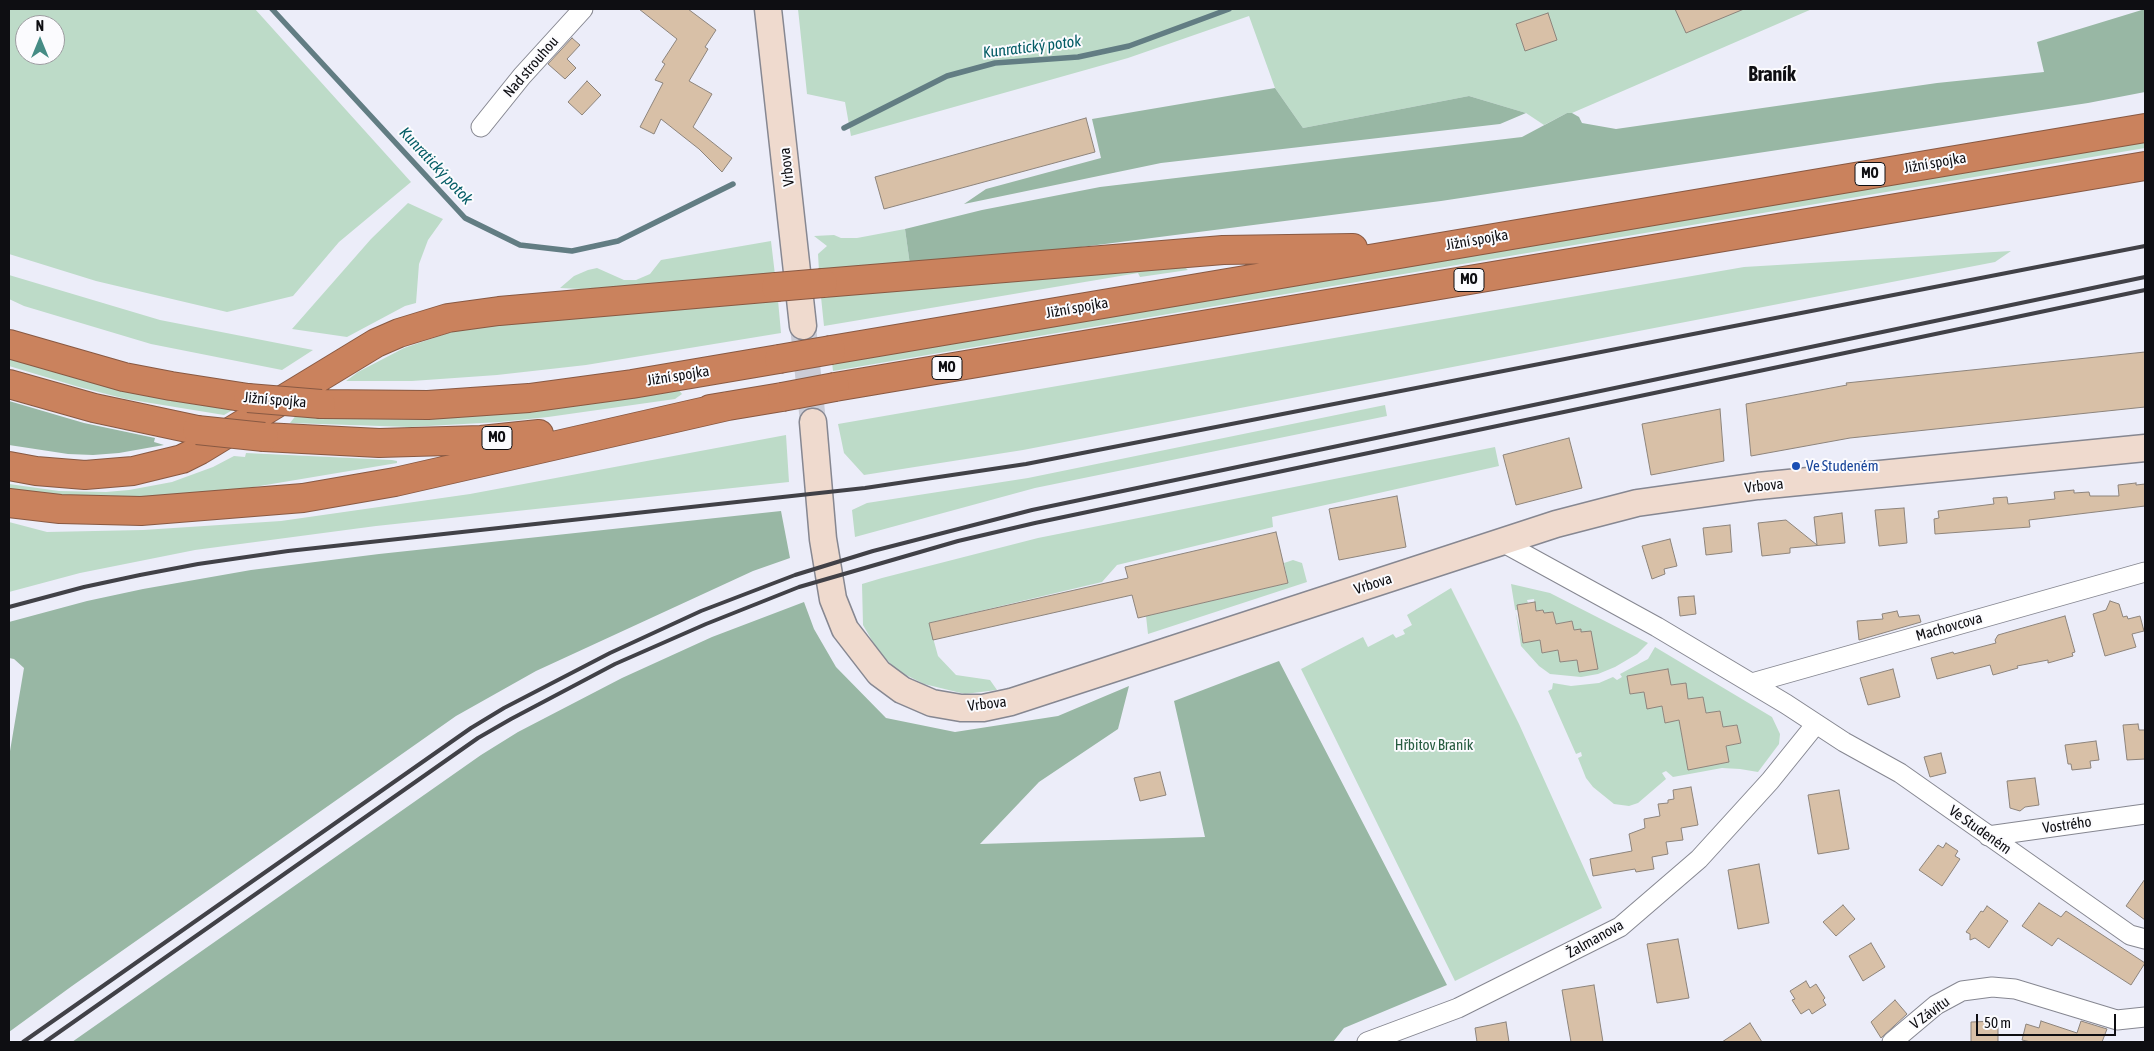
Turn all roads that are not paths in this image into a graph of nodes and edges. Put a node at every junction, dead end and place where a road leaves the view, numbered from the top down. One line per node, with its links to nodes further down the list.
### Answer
1 (583, 9): 3 (street, Nad strouhou)
2 (768, 9): 7 (main road, Vrbova)
3 (481, 127)
4 (2145, 128): 6 (highway, Jižní spojka / MO)
5 (2145, 166): 10 (highway, MO, bridge)
6 (1432, 248): 8 (highway, Jižní spojka / MO, bridge); 13 (highway, bridge)
7 (803, 326)
8 (9, 344)
9 (9, 384): 10 (highway, MO, bridge)
10 (728, 406): 14 (highway)
11 (813, 422): 15 (main road, Vrbova)
12 (2145, 448): 15 (main road, Vrbova)
13 (9, 466)
14 (9, 503)
15 (1502, 542): 17 (street, Ve Studeném)
16 (2145, 572): 17 (street, Machovcova)
17 (1752, 683): 18 (street, Ve Studeném)
18 (1816, 724): 20 (street, Ve Studeném); 23 (street, Žalmanova)
19 (2145, 814): 20 (street, Vostrého)
20 (1988, 836): 21 (street, Ve Studeném)
21 (2145, 940)
22 (2145, 1017): 24 (street, V Závitu)
23 (1367, 1042)
24 (1892, 1042)

